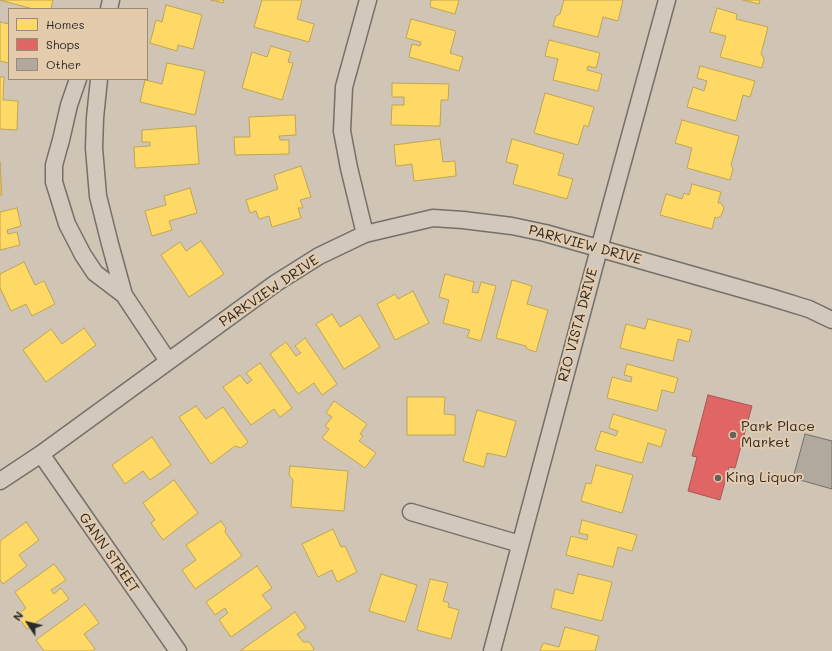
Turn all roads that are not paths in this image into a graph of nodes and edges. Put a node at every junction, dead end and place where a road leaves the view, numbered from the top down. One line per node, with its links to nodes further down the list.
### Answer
1 (368, 0): 5 (street)
2 (667, 0): 6 (street, RIO VISTA DRIVE)
3 (78, 80): 7 (street)
4 (99, 80): 7 (street)
5 (365, 234): 6 (street, PARKVIEW DRIVE); 11 (street, PARKVIEW DRIVE)
6 (599, 249): 8 (street, PARKVIEW DRIVE); 15 (street, RIO VISTA DRIVE)
7 (124, 295): 11 (street)
8 (809, 309): 9 (street, PARKVIEW DRIVE); 10 (street, PARKVIEW DRIVE)
9 (832, 310)
10 (832, 320)
11 (168, 360): 12 (street, PARKVIEW DRIVE)
12 (41, 454): 13 (street, PARKVIEW DRIVE); 16 (street, GANN STREET)
13 (0, 481)
14 (411, 512): 15 (street)
15 (520, 544): 17 (street, RIO VISTA DRIVE)
16 (178, 651)
17 (492, 651)

